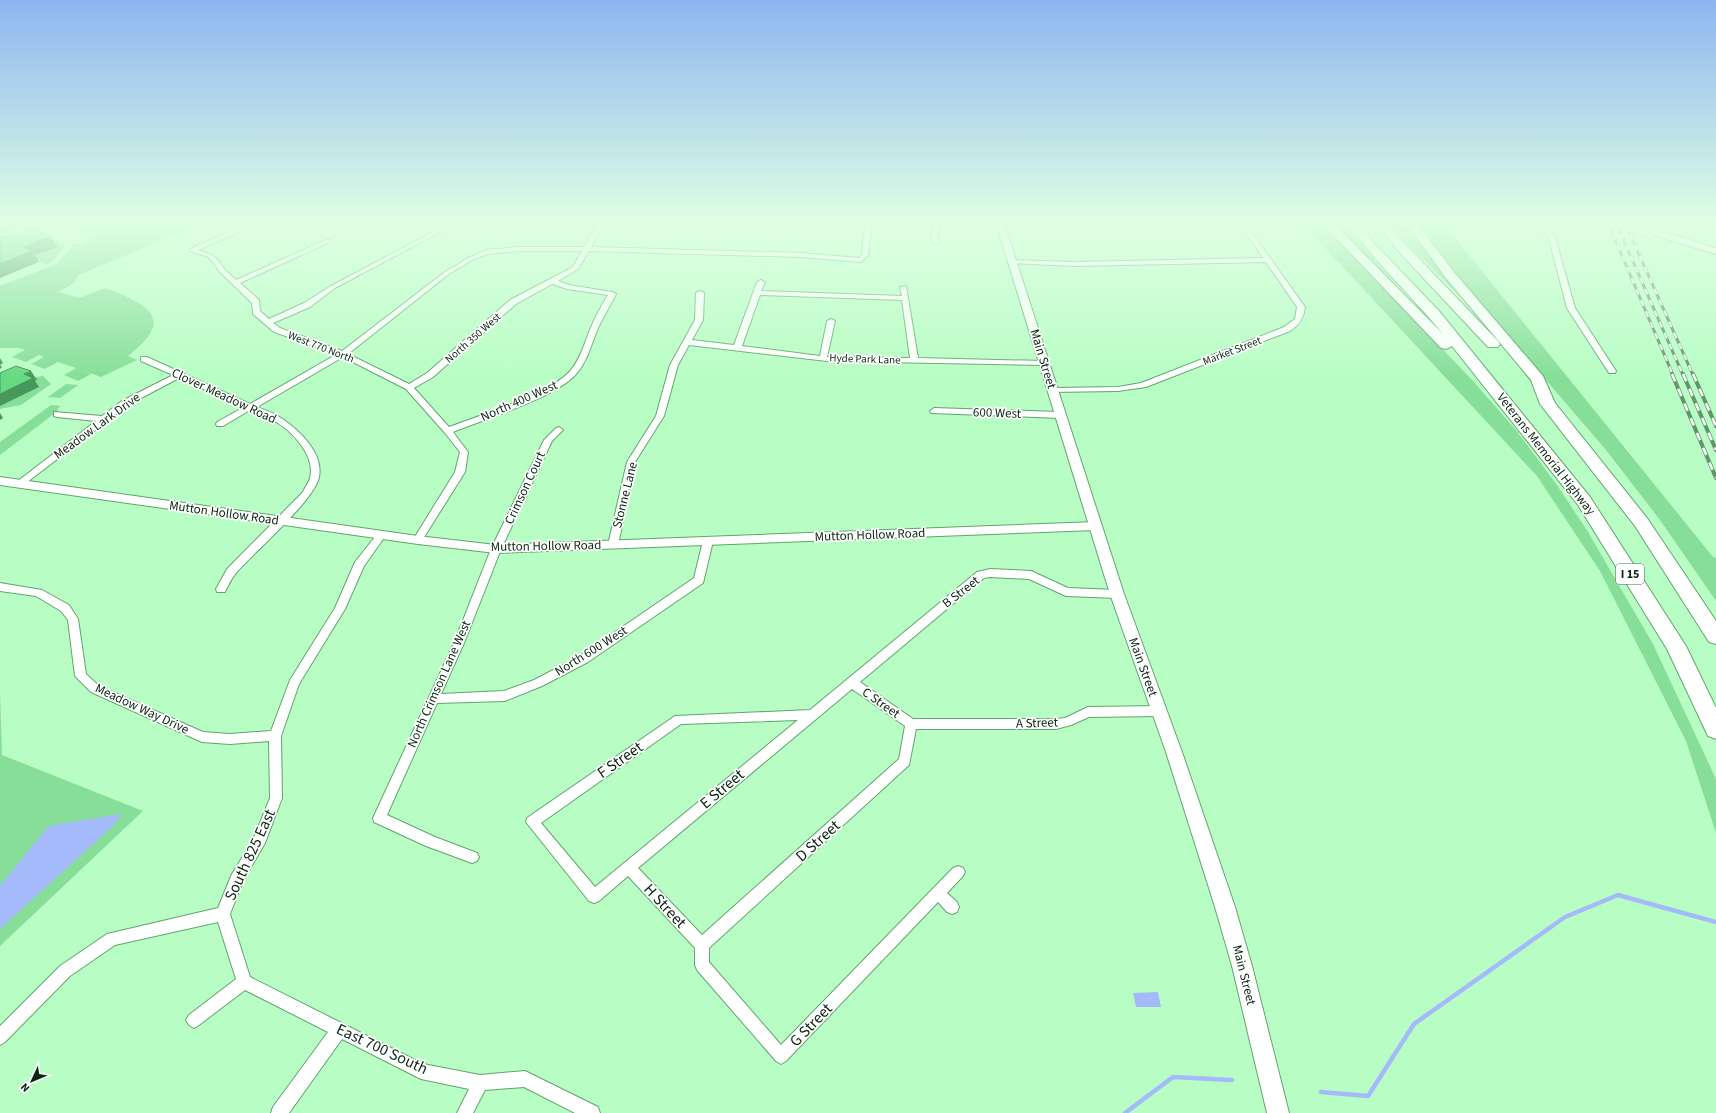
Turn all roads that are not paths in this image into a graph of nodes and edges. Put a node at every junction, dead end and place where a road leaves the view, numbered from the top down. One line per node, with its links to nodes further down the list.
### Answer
1 (226, 275): 15 (street, West 770 North)
2 (253, 275): 15 (street)
3 (356, 275): 21 (street)
4 (445, 275): 24 (street)
5 (563, 275): 13 (street, North 350 West)
6 (1016, 275): 28 (main road, Main Street)
7 (1278, 275): 32 (street, Market Street)
8 (1377, 275): 40 (highway)
9 (1397, 275): 40 (highway, Veterans Memorial Highway / I 15)
10 (1427, 275): 33 (highway)
11 (1450, 275): 33 (highway)
12 (1562, 275): 29 (street)
13 (552, 281): 31 (street, North 350 West); 42 (street, North 400 West)
14 (761, 282): 18 (street)
15 (235, 283): 21 (street, West 770 North)
16 (904, 287): 19 (street)
17 (700, 293): 22 (street, Stonne Lane)
18 (757, 293): 19 (street); 23 (street)
19 (906, 298): 27 (street)
20 (832, 321): 25 (street)
21 (268, 322): 24 (street, West 770 North)
22 (687, 342): 23 (street, Hyde Park Lane); 50 (street, Stonne Lane)
23 (737, 349): 25 (street, Hyde Park Lane)
24 (343, 354): 31 (street, West 770 North); 34 (street)
25 (823, 358): 27 (street, Hyde Park Lane)
26 (144, 359): 30 (street, Clover Meadow Road)
27 (914, 361): 28 (street, Hyde Park Lane)
28 (1044, 363): 32 (main road, Main Street)
29 (1612, 371)
30 (179, 375): 34 (street, Clover Meadow Road); 38 (street, Meadow Lark Drive)
31 (409, 387): 42 (street, West 770 North)
32 (1053, 390): 37 (main road, Main Street)
33 (1548, 404): 55 (highway)
34 (250, 407): 39 (street); 45 (street, Clover Meadow Road)
35 (934, 411): 37 (street, 600 West)
36 (57, 414): 38 (street)
37 (1060, 415): 46 (main road, Main Street)
38 (104, 419): 44 (street, Meadow Lark Drive)
39 (220, 424)
40 (1527, 429): 61 (highway, Veterans Memorial Highway / I 15)
41 (559, 430): 51 (street, Crimson Court)
42 (448, 431): 48 (street, West 770 North)
43 (0, 481): 44 (street, Mutton Hollow Road)
44 (19, 484): 45 (street, Mutton Hollow Road)
45 (280, 520): 47 (street, Mutton Hollow Road); 53 (street, Clover Meadow Road)
46 (1096, 526): 49 (street, Mutton Hollow Road); 54 (main road, Main Street)
47 (381, 535): 48 (street, Mutton Hollow Road); 62 (street, South 825 East)
48 (418, 540): 51 (street, Mutton Hollow Road)
49 (708, 541): 50 (street, Mutton Hollow Road); 57 (street, North 600 West)
50 (613, 544): 51 (street, Mutton Hollow Road)
51 (496, 549): 57 (street, North Crimson Lane West)
52 (0, 587): 62 (street, Meadow Way Drive)
53 (221, 589)
54 (1117, 594): 56 (street, B Street); 58 (main road, Main Street)
55 (1716, 637)
56 (851, 682): 59 (street, E Street); 60 (street, C Street)
57 (433, 699): 63 (street, North Crimson Lane West)
58 (1160, 711): 60 (street, A Street); 79 (main road, Main Street)
59 (811, 715): 64 (street, E Street); 67 (street, F Street)
60 (911, 724): 70 (street, D Street)
61 (1716, 730)
62 (275, 736): 69 (street, South 825 East)
63 (472, 857)
64 (629, 867): 67 (street, E Street); 70 (street, H Street)
65 (958, 872): 66 (street, G Street)
66 (938, 893): 68 (street); 70 (street, G Street)
67 (594, 896)
68 (952, 907)
69 (223, 914): 71 (street); 74 (street, South 825 East)
70 (702, 945)
71 (244, 982): 72 (street); 73 (street, East 700 South)
72 (194, 1020)
73 (340, 1030): 75 (street, East 700 South); 76 (street)
74 (0, 1037)
75 (480, 1083): 77 (street); 78 (street, East 700 South)
76 (279, 1113)
77 (465, 1113)
78 (592, 1113)
79 (1278, 1113)

